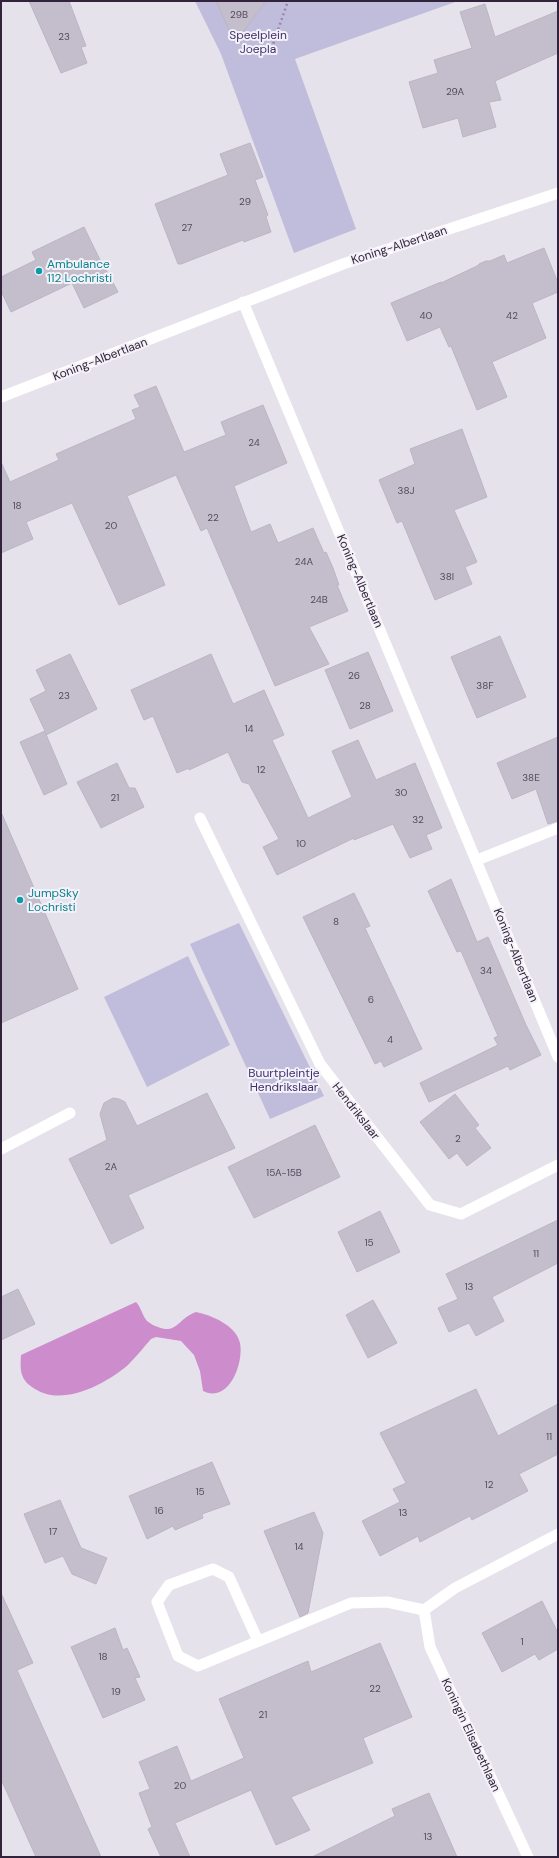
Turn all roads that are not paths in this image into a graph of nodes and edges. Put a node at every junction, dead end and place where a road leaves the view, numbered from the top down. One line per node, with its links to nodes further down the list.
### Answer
1 (558, 193): 2 (street, Koning-Albertlaan)
2 (243, 302): 3 (street, Koning-Albertlaan); 6 (street, Koning-Albertlaan)
3 (1, 397)
4 (200, 818): 10 (street, Hendrikslaar)
5 (558, 828): 6 (street)
6 (476, 860): 7 (street, Koning-Albertlaan)
7 (556, 1053)
8 (70, 1113): 9 (street)
9 (1, 1149)
10 (558, 1165)
11 (558, 1534): 12 (street)
12 (424, 1610): 13 (street); 14 (street, Koningin Elisabethlaan)
13 (258, 1641): 13 (street)
14 (528, 1857)

